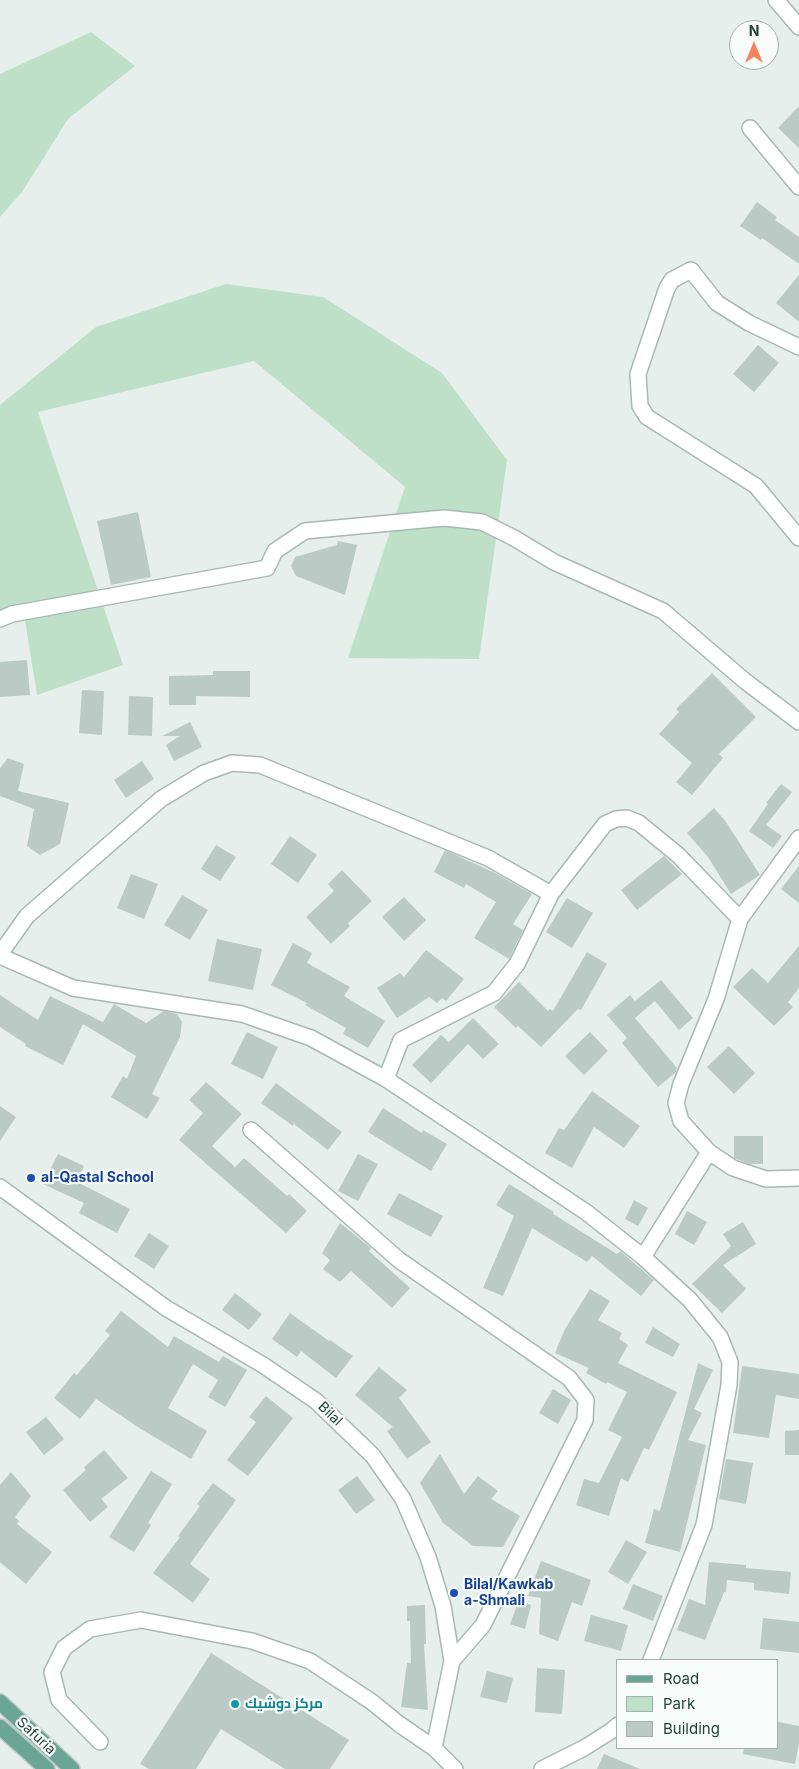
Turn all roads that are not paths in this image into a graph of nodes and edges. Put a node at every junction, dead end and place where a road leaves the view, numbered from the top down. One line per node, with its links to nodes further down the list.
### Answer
1 (776, 0): 2 (street)
2 (799, 27)
3 (750, 128): 4 (street)
4 (799, 187)
5 (799, 347): 6 (street)
6 (799, 538)
7 (0, 620): 8 (street)
8 (799, 722)
9 (799, 838): 11 (street)
10 (551, 894): 11 (street); 12 (street); 13 (street)
11 (740, 919): 15 (street)
12 (0, 955): 13 (street)
13 (386, 1079): 18 (street)
14 (252, 1130): 20 (street)
15 (709, 1152): 16 (street); 18 (street)
16 (799, 1178)
17 (0, 1187): 20 (street, Bilal)
18 (643, 1257): 19 (street)
19 (651, 1659)
20 (452, 1660): 25 (street, Bilal)
21 (0, 1702): 27 (main road, Safuria)
22 (616, 1726): 29 (street)
23 (0, 1727): 26 (main road, Safuria)
24 (100, 1742): 25 (street)
25 (434, 1748): 28 (street)
26 (47, 1769)
27 (72, 1769)
28 (455, 1769)
29 (542, 1769)

